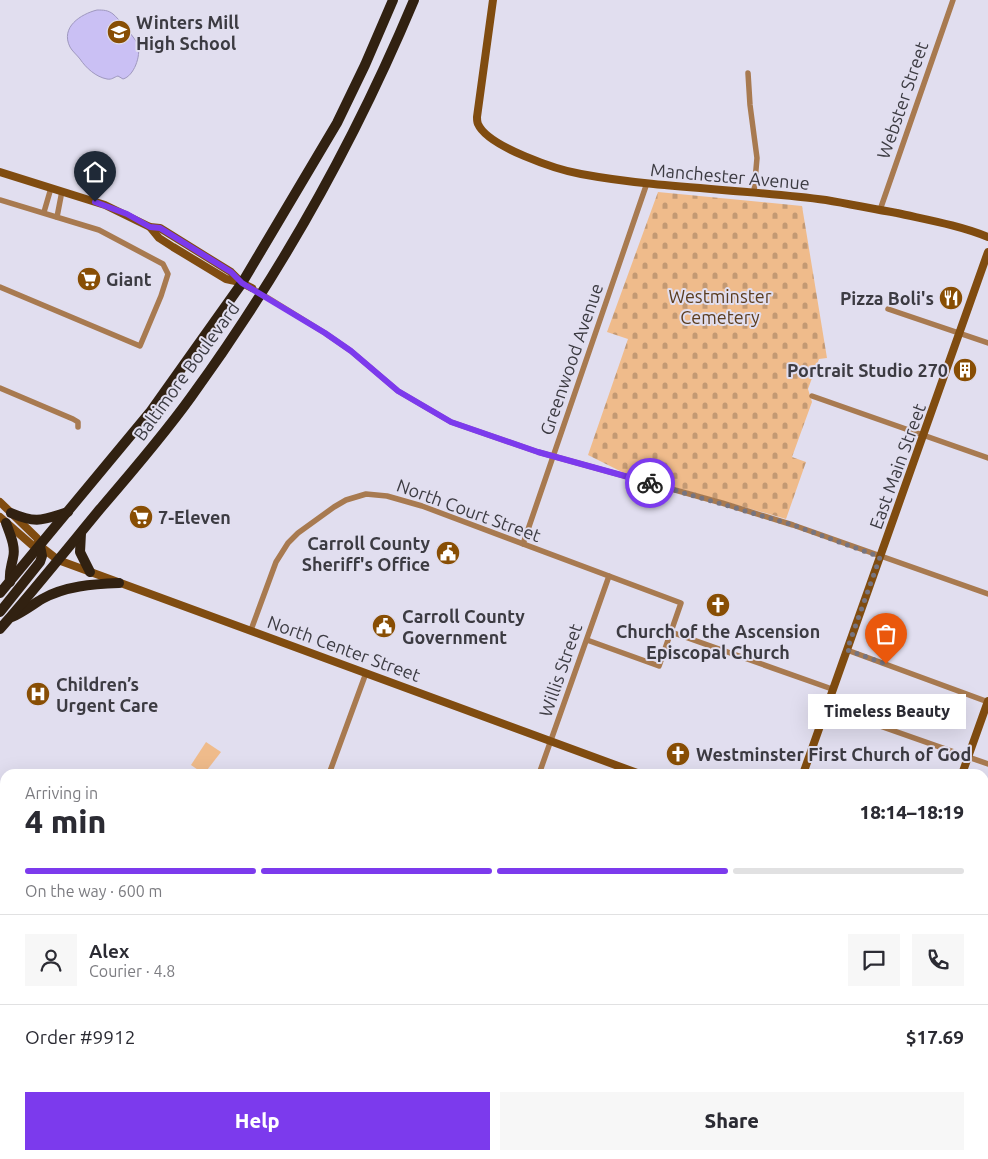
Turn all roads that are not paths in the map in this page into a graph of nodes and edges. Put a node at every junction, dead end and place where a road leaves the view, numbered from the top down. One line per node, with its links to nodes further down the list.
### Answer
1 (394, 0): 17 (highway, Baltimore Boulevard)
2 (414, 0): 19 (highway, Baltimore Boulevard)
3 (493, 0): 7 (street, Manchester Avenue)
4 (953, 0): 12 (street, Webster Street)
5 (748, 73): 10 (street)
6 (0, 172): 8 (street)
7 (647, 183): 10 (street, Manchester Avenue); 27 (street, Greenwood Avenue)
8 (51, 188): 9 (street); 13 (street)
9 (62, 191): 14 (street); 17 (street)
10 (754, 192): 12 (street, Manchester Avenue)
11 (0, 200): 13 (street)
12 (880, 210): 15 (street, Manchester Avenue)
13 (44, 212): 14 (street)
14 (57, 218): 18 (street)
15 (988, 237)
16 (988, 252): 21 (street, East Main Street)
17 (247, 285): 19 (street); 30 (highway, Baltimore Boulevard)
18 (0, 287)
19 (262, 294): 27 (street); 33 (highway, Baltimore Boulevard)
20 (888, 309): 21 (street)
21 (960, 333): 22 (street); 26 (street, East Main Street)
22 (988, 343)
23 (0, 388): 25 (street)
24 (812, 396): 26 (street)
25 (78, 427)
26 (924, 436): 28 (street); 36 (street, East Main Street)
27 (553, 456): 34 (street, Greenwood Avenue); 36 (street)
28 (988, 458)
29 (0, 502): 31 (street, North Center Street)
30 (68, 511): 31 (highway); 35 (highway, Baltimore Boulevard)
31 (11, 513): 35 (street, North Center Street)
32 (3, 520): 35 (street, North Center Street); 40 (highway)
33 (81, 533): 37 (highway, Baltimore Boulevard); 38 (highway)
34 (523, 544): 39 (street, North Court Street); 47 (street, North Court Street)
35 (40, 546): 37 (street, North Center Street); 40 (highway, Baltimore Boulevard); 44 (highway)
36 (880, 557): 43 (street); 50 (street, East Main Street)
37 (58, 560): 38 (street, North Center Street); 45 (highway, Baltimore Boulevard)
38 (90, 572): 41 (street, North Center Street)
39 (609, 576): 48 (street, North Court Street); 49 (street, Willis Street)
40 (10, 582): 42 (highway, Baltimore Boulevard)
41 (119, 583): 45 (highway); 47 (street, North Center Street)
42 (0, 593)
43 (988, 594)
44 (0, 612)
45 (9, 619): 46 (highway, Baltimore Boulevard)
46 (0, 629)
47 (251, 630): 51 (street, North Center Street)
48 (671, 632): 49 (street); 52 (street)
49 (587, 640): 55 (street, Willis Street)
50 (847, 650): 52 (street, East Main Street); 53 (street)
51 (366, 673): 55 (street, North Center Street); 58 (street)
52 (832, 689): 54 (street, East Main Street)
53 (988, 701): 56 (street)
54 (826, 707): 56 (street); 61 (street, East Main Street)
55 (551, 741): 59 (street, Willis Street); 60 (street, North Center Street)
56 (968, 756): 57 (street); 62 (street)
57 (988, 764)
58 (331, 769)
59 (541, 769)
60 (627, 769)
61 (805, 769)
62 (964, 769)

